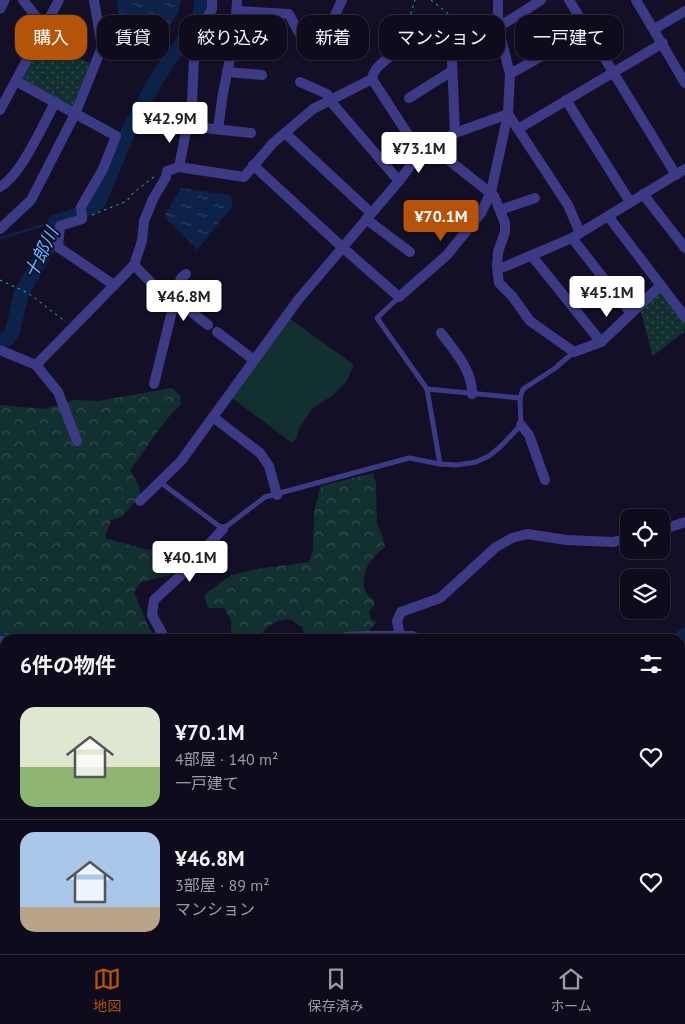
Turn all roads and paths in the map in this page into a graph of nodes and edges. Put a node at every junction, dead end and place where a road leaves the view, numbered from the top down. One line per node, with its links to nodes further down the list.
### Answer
1 (4, 0): 14 (street)
2 (22, 0): 16 (street)
3 (59, 0): 17 (street)
4 (94, 0): 45 (street)
5 (212, 0): 47 (street)
6 (342, 0): 13 (street)
7 (416, 0): 18 (path)
8 (430, 0): 19 (path)
9 (498, 0): 20 (street)
10 (541, 0): 22 (street)
11 (569, 0): 21 (street)
12 (636, 0): 23 (street)
13 (238, 5): 32 (street)
14 (0, 8)
15 (685, 11): 23 (street)
16 (34, 15)
17 (51, 15)
18 (410, 15)
19 (449, 15)
20 (498, 15)
21 (578, 15)
22 (505, 22)
23 (654, 29): 24 (street)
24 (663, 43): 33 (street); 37 (street)
25 (505, 54): 34 (street)
26 (27, 60): 38 (street)
27 (386, 60): 36 (street)
28 (451, 60): 31 (street)
29 (535, 60): 34 (street)
30 (606, 60): 33 (street)
31 (452, 71): 40 (street); 52 (street)
32 (227, 72): 35 (street); 48 (street)
33 (613, 72): 42 (street); 58 (street)
34 (510, 74): 46 (street)
35 (262, 75)
36 (372, 79): 41 (street); 54 (street)
37 (684, 80)
38 (16, 81): 43 (street); 44 (street)
39 (300, 82): 41 (street)
40 (409, 98)
41 (331, 99): 51 (street); 59 (street)
42 (566, 100): 49 (street); 65 (street)
43 (55, 102): 45 (street); 61 (street)
44 (0, 110)
45 (75, 114): 69 (street); 70 (street)
46 (508, 114): 49 (street); 52 (street); 62 (street)
47 (186, 126): 48 (street); 56 (street)
48 (218, 129): 50 (street)
49 (518, 129): 71 (street)
50 (251, 133)
51 (285, 133): 55 (street); 67 (street)
52 (455, 133): 53 (street)
53 (431, 146): 54 (street); 62 (street)
54 (420, 153): 59 (street)
55 (253, 165): 56 (street); 72 (street)
56 (179, 167): 57 (street)
57 (167, 171): 69 (path); 76 (street)
58 (680, 172): 60 (street); 63 (street)
59 (399, 181): 67 (street)
60 (685, 182)
61 (0, 187)
62 (491, 192): 66 (street); 82 (street)
63 (643, 194): 65 (street); 73 (street)
64 (535, 198): 66 (street)
65 (630, 202): 68 (street)
66 (500, 210): 77 (street)
67 (369, 216): 72 (street); 74 (street)
68 (608, 216): 71 (street); 81 (street)
69 (82, 219): 80 (street)
70 (0, 229)
71 (576, 236): 75 (street); 84 (street)
72 (342, 247): 82 (street); 91 (street)
73 (685, 248)
74 (410, 252)
75 (532, 256): 77 (street); 88 (street)
76 (134, 265): 80 (street); 83 (street)
77 (497, 267): 90 (street)
78 (186, 274): 83 (street)
79 (0, 280): 86 (path)
80 (114, 285): 86 (street)
81 (660, 286): 84 (street); 85 (street)
82 (399, 296): 94 (lane)
83 (174, 302): 91 (street); 93 (street)
84 (630, 312): 88 (street)
85 (685, 317)
86 (73, 327): 92 (street)
87 (441, 333): 95 (street)
88 (600, 342): 90 (street)
89 (0, 350): 92 (street)
90 (574, 352): 96 (lane)
91 (254, 360): 97 (street)
92 (36, 365): 99 (street)
93 (154, 384)
94 (427, 389): 95 (lane); 100 (lane)
95 (472, 394): 96 (lane)
96 (520, 398): 98 (lane)
97 (213, 417): 102 (street); 103 (street)
98 (521, 425): 100 (lane); 101 (street)
99 (77, 441)
100 (440, 464): 103 (lane)
101 (544, 480)
102 (160, 482): 104 (street); 107 (lane)
103 (277, 495): 107 (lane)
104 (140, 501)
105 (685, 522): 106 (street)
106 (670, 527)
107 (223, 529): 109 (street)
108 (620, 540): 110 (street)
109 (162, 634)
110 (400, 634)

